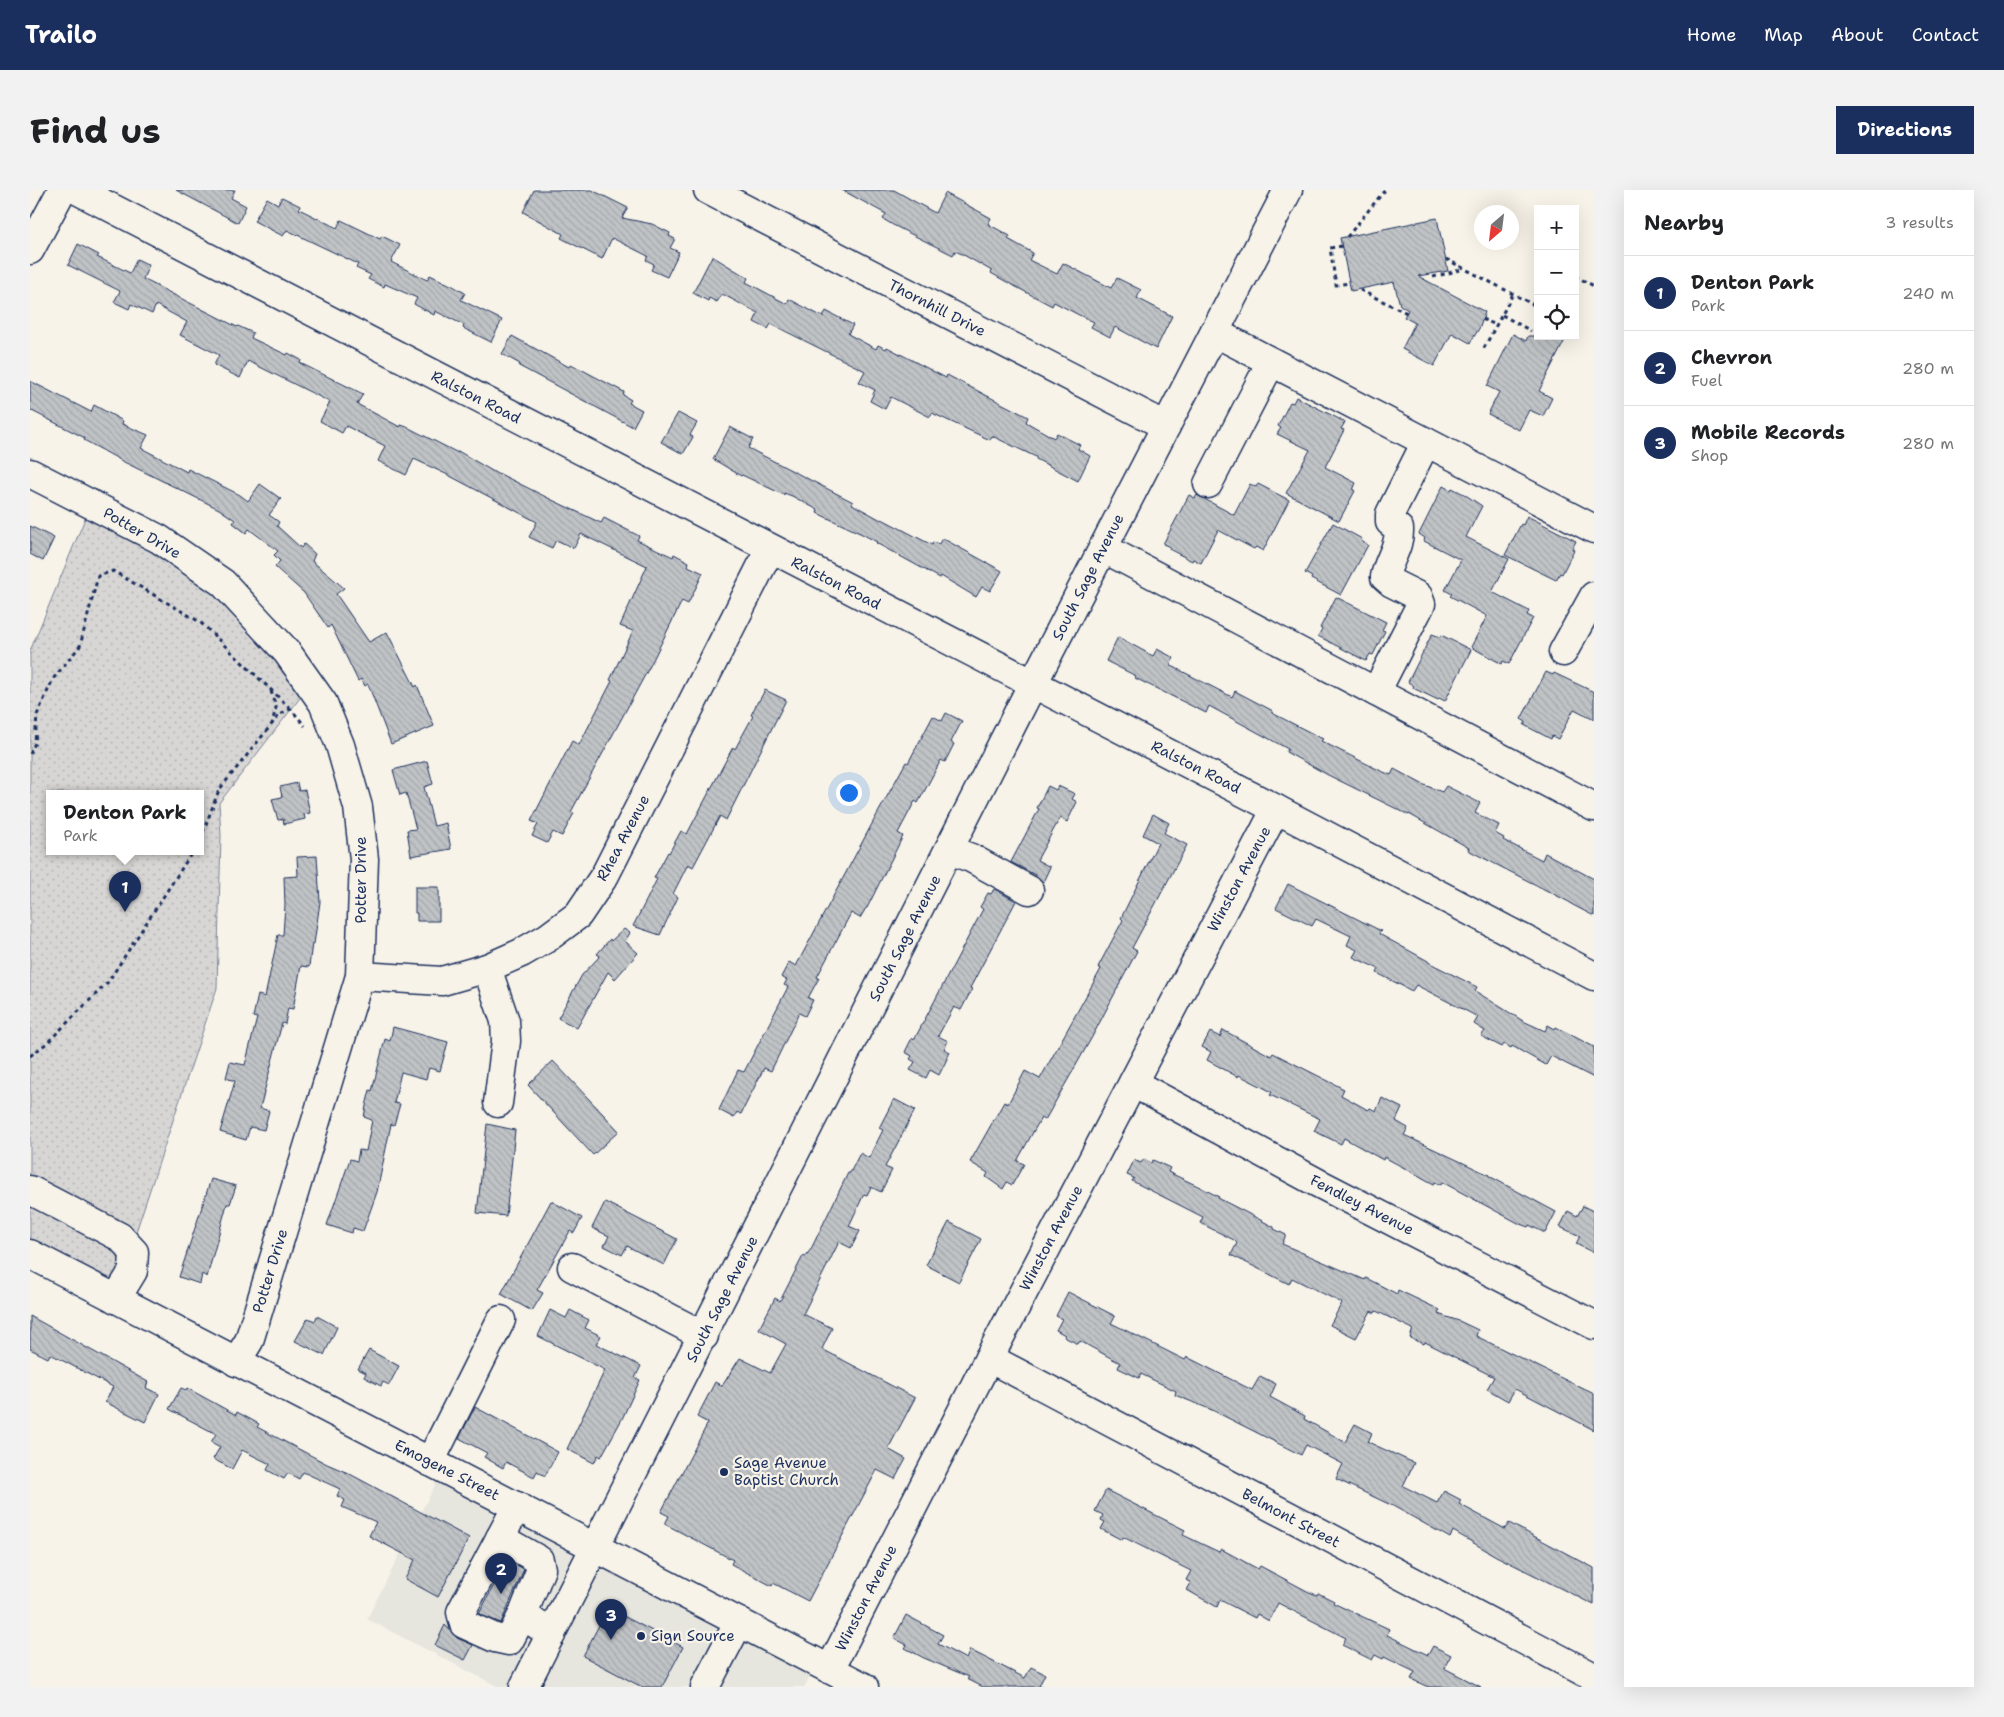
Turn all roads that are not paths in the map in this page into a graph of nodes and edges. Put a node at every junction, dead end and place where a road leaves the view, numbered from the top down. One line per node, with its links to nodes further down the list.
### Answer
1 (62, 190): 5 (street)
2 (77, 190): 14 (street, Ralston Road)
3 (708, 190): 8 (street, Thornhill Drive)
4 (1288, 190): 6 (street, South Sage Avenue)
5 (30, 250)
6 (1214, 332): 7 (street); 8 (street, South Sage Avenue)
7 (1271, 362): 9 (street); 11 (street)
8 (1166, 426): 13 (street, South Sage Avenue)
9 (1426, 442): 12 (street); 18 (street)
10 (30, 473): 24 (street, Potter Drive)
11 (1208, 484)
12 (1594, 529)
13 (1103, 548): 17 (street, South Sage Avenue); 18 (street)
14 (770, 549): 17 (street, Ralston Road); 23 (street, Rhea Avenue)
15 (1594, 596): 16 (street)
16 (1563, 652)
17 (1033, 684): 20 (street, Ralston Road); 21 (street, South Sage Avenue)
18 (1376, 692): 19 (street)
19 (1594, 807)
20 (1276, 809): 25 (street, Ralston Road); 26 (street, Winston Avenue)
21 (949, 850): 22 (street); 34 (street, South Sage Avenue)
22 (1029, 890)
23 (487, 968): 24 (street, Rhea Avenue); 27 (street)
24 (360, 976): 36 (street, Potter Drive)
25 (1594, 976)
26 (1133, 1083): 33 (street, Fendley Avenue); 35 (street, Winston Avenue)
27 (498, 1103)
28 (30, 1190): 31 (street)
29 (30, 1254): 31 (street, Emogene Street)
30 (572, 1267): 34 (street)
31 (116, 1299): 36 (street, Emogene Street)
32 (501, 1320): 37 (street)
33 (1594, 1325)
34 (704, 1336): 40 (street, South Sage Avenue)
35 (989, 1358): 44 (street, Winston Avenue); 45 (street, Belmont Street)
36 (236, 1362): 37 (street, Emogene Street)
37 (430, 1462): 38 (street, Emogene Street)
38 (517, 1506): 39 (street); 40 (street, Emogene Street)
39 (500, 1538): 41 (street); 41 (street)
40 (596, 1547): 42 (street, Emogene Street); 43 (street, South Sage Avenue)
41 (522, 1614): 43 (street)
42 (739, 1622): 44 (street, Emogene Street); 47 (street)
43 (551, 1635): 46 (street, South Sage Avenue)
44 (830, 1669): 48 (street, Emogene Street)
45 (1594, 1677)
46 (533, 1684)
47 (705, 1687)
48 (864, 1687)

